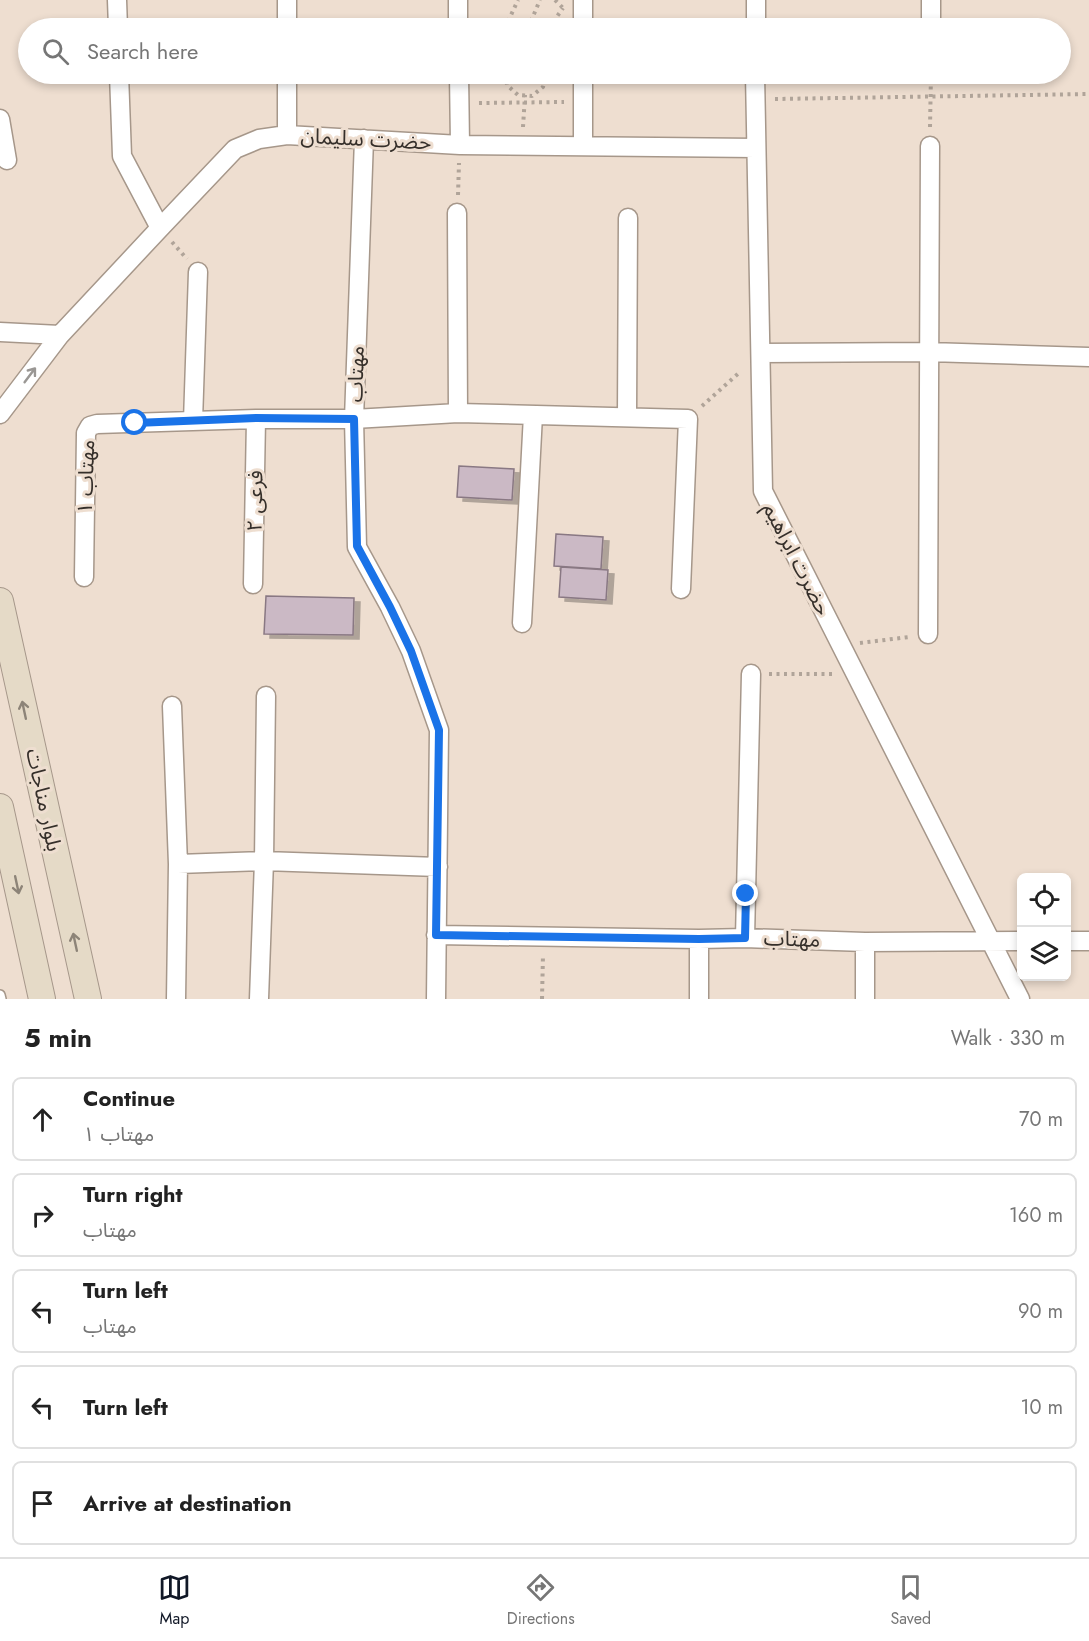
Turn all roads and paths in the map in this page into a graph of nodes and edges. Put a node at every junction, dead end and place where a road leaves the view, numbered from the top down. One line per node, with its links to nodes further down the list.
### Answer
1 (117, 0): 10 (street)
2 (287, 0): 11 (street)
3 (458, 0): 12 (street)
4 (518, 0): 13 (path)
5 (540, 0): 14 (path)
6 (584, 0): 16 (street)
7 (756, 0): 17 (street)
8 (930, 0): 18 (street)
9 (563, 8): 15 (path)
10 (118, 18)
11 (287, 18)
12 (458, 18)
13 (510, 18)
14 (532, 18)
15 (556, 18)
16 (583, 18)
17 (756, 18)
18 (931, 18)
19 (119, 84): 45 (street)
20 (287, 84): 35 (street)
21 (459, 84): 32 (street)
22 (507, 84): 28 (path)
23 (544, 84): 28 (path)
24 (583, 84): 31 (street)
25 (756, 84): 30 (street, حضرت ابراهیم)
26 (931, 84): 29 (path)
27 (1089, 94): 29 (path)
28 (525, 95): 33 (path)
29 (931, 96): 30 (path); 40 (path)
30 (755, 99): 41 (street, حضرت ابراهیم)
31 (583, 102): 33 (path); 39 (street)
32 (460, 103): 33 (path); 37 (street)
33 (524, 103): 38 (path)
34 (0, 119): 42 (street)
35 (287, 135): 36 (street, حضرت سلیمان); 45 (street, حضرت سلیمان)
36 (364, 139): 37 (street, حضرت سلیمان); 57 (street, مهتاب)
37 (460, 144): 38 (street, حضرت سلیمان); 43 (path)
38 (523, 145): 39 (street, حضرت سلیمان)
39 (583, 145): 41 (street, حضرت سلیمان)
40 (930, 146): 49 (street)
41 (756, 148): 50 (street, حضرت ابراهیم)
42 (7, 160)
43 (457, 213): 52 (street)
44 (628, 218): 55 (street)
45 (160, 228): 46 (path); 48 (street, حضرت سلیمان)
46 (198, 272): 59 (street)
47 (0, 332): 48 (street)
48 (60, 335): 53 (street, حضرت سلیمان, one-way to 48)
49 (929, 352): 50 (street); 51 (street); 65 (street)
50 (760, 353): 58 (path); 66 (street, حضرت ابراهیم)
51 (1089, 357)
52 (458, 413): 54 (street, مهتاب ۱); 57 (street, مهتاب ۱)
53 (0, 414)
54 (533, 415): 55 (street, مهتاب ۱); 64 (street)
55 (627, 417): 58 (street, مهتاب ۱)
56 (256, 418): 57 (street, مهتاب ۱); 59 (street, مهتاب ۱); 61 (street, فرعی ۲)
57 (354, 419): 74 (street, مهتاب)
58 (688, 419): 62 (street)
59 (193, 421): 60 (street, مهتاب ۱)
60 (84, 577)
61 (254, 584)
62 (681, 589)
63 (0, 601): 85 (main road, بلوار مناجات, one-way to 63)
64 (522, 623)
65 (928, 634): 66 (path)
66 (841, 645): 68 (street, حضرت ابراهیم)
67 (751, 674): 68 (path); 77 (street)
68 (856, 674): 83 (street, حضرت ابراهیم)
69 (266, 696): 72 (street)
70 (172, 706): 73 (street)
71 (0, 807): 84 (main road, one-way to 84)
72 (264, 861): 73 (street); 74 (street); 87 (street)
73 (178, 864): 86 (street)
74 (438, 867): 75 (street, مهتاب)
75 (436, 935): 76 (street, مهتاب); 88 (street)
76 (543, 937): 78 (street, مهتاب); 89 (path)
77 (745, 938): 78 (street, مهتاب); 82 (street, مهتاب)
78 (699, 939): 90 (street)
79 (1089, 940): 81 (street)
80 (1017, 941): 83 (street, مهتاب)
81 (1071, 941)
82 (864, 942): 83 (street, مهتاب); 91 (street)
83 (991, 942): 92 (street, حضرت ابراهیم)
84 (42, 999)
85 (88, 999)
86 (176, 999)
87 (259, 999)
88 (436, 999)
89 (542, 999)
90 (699, 999)
91 (865, 999)
92 (1020, 999)

